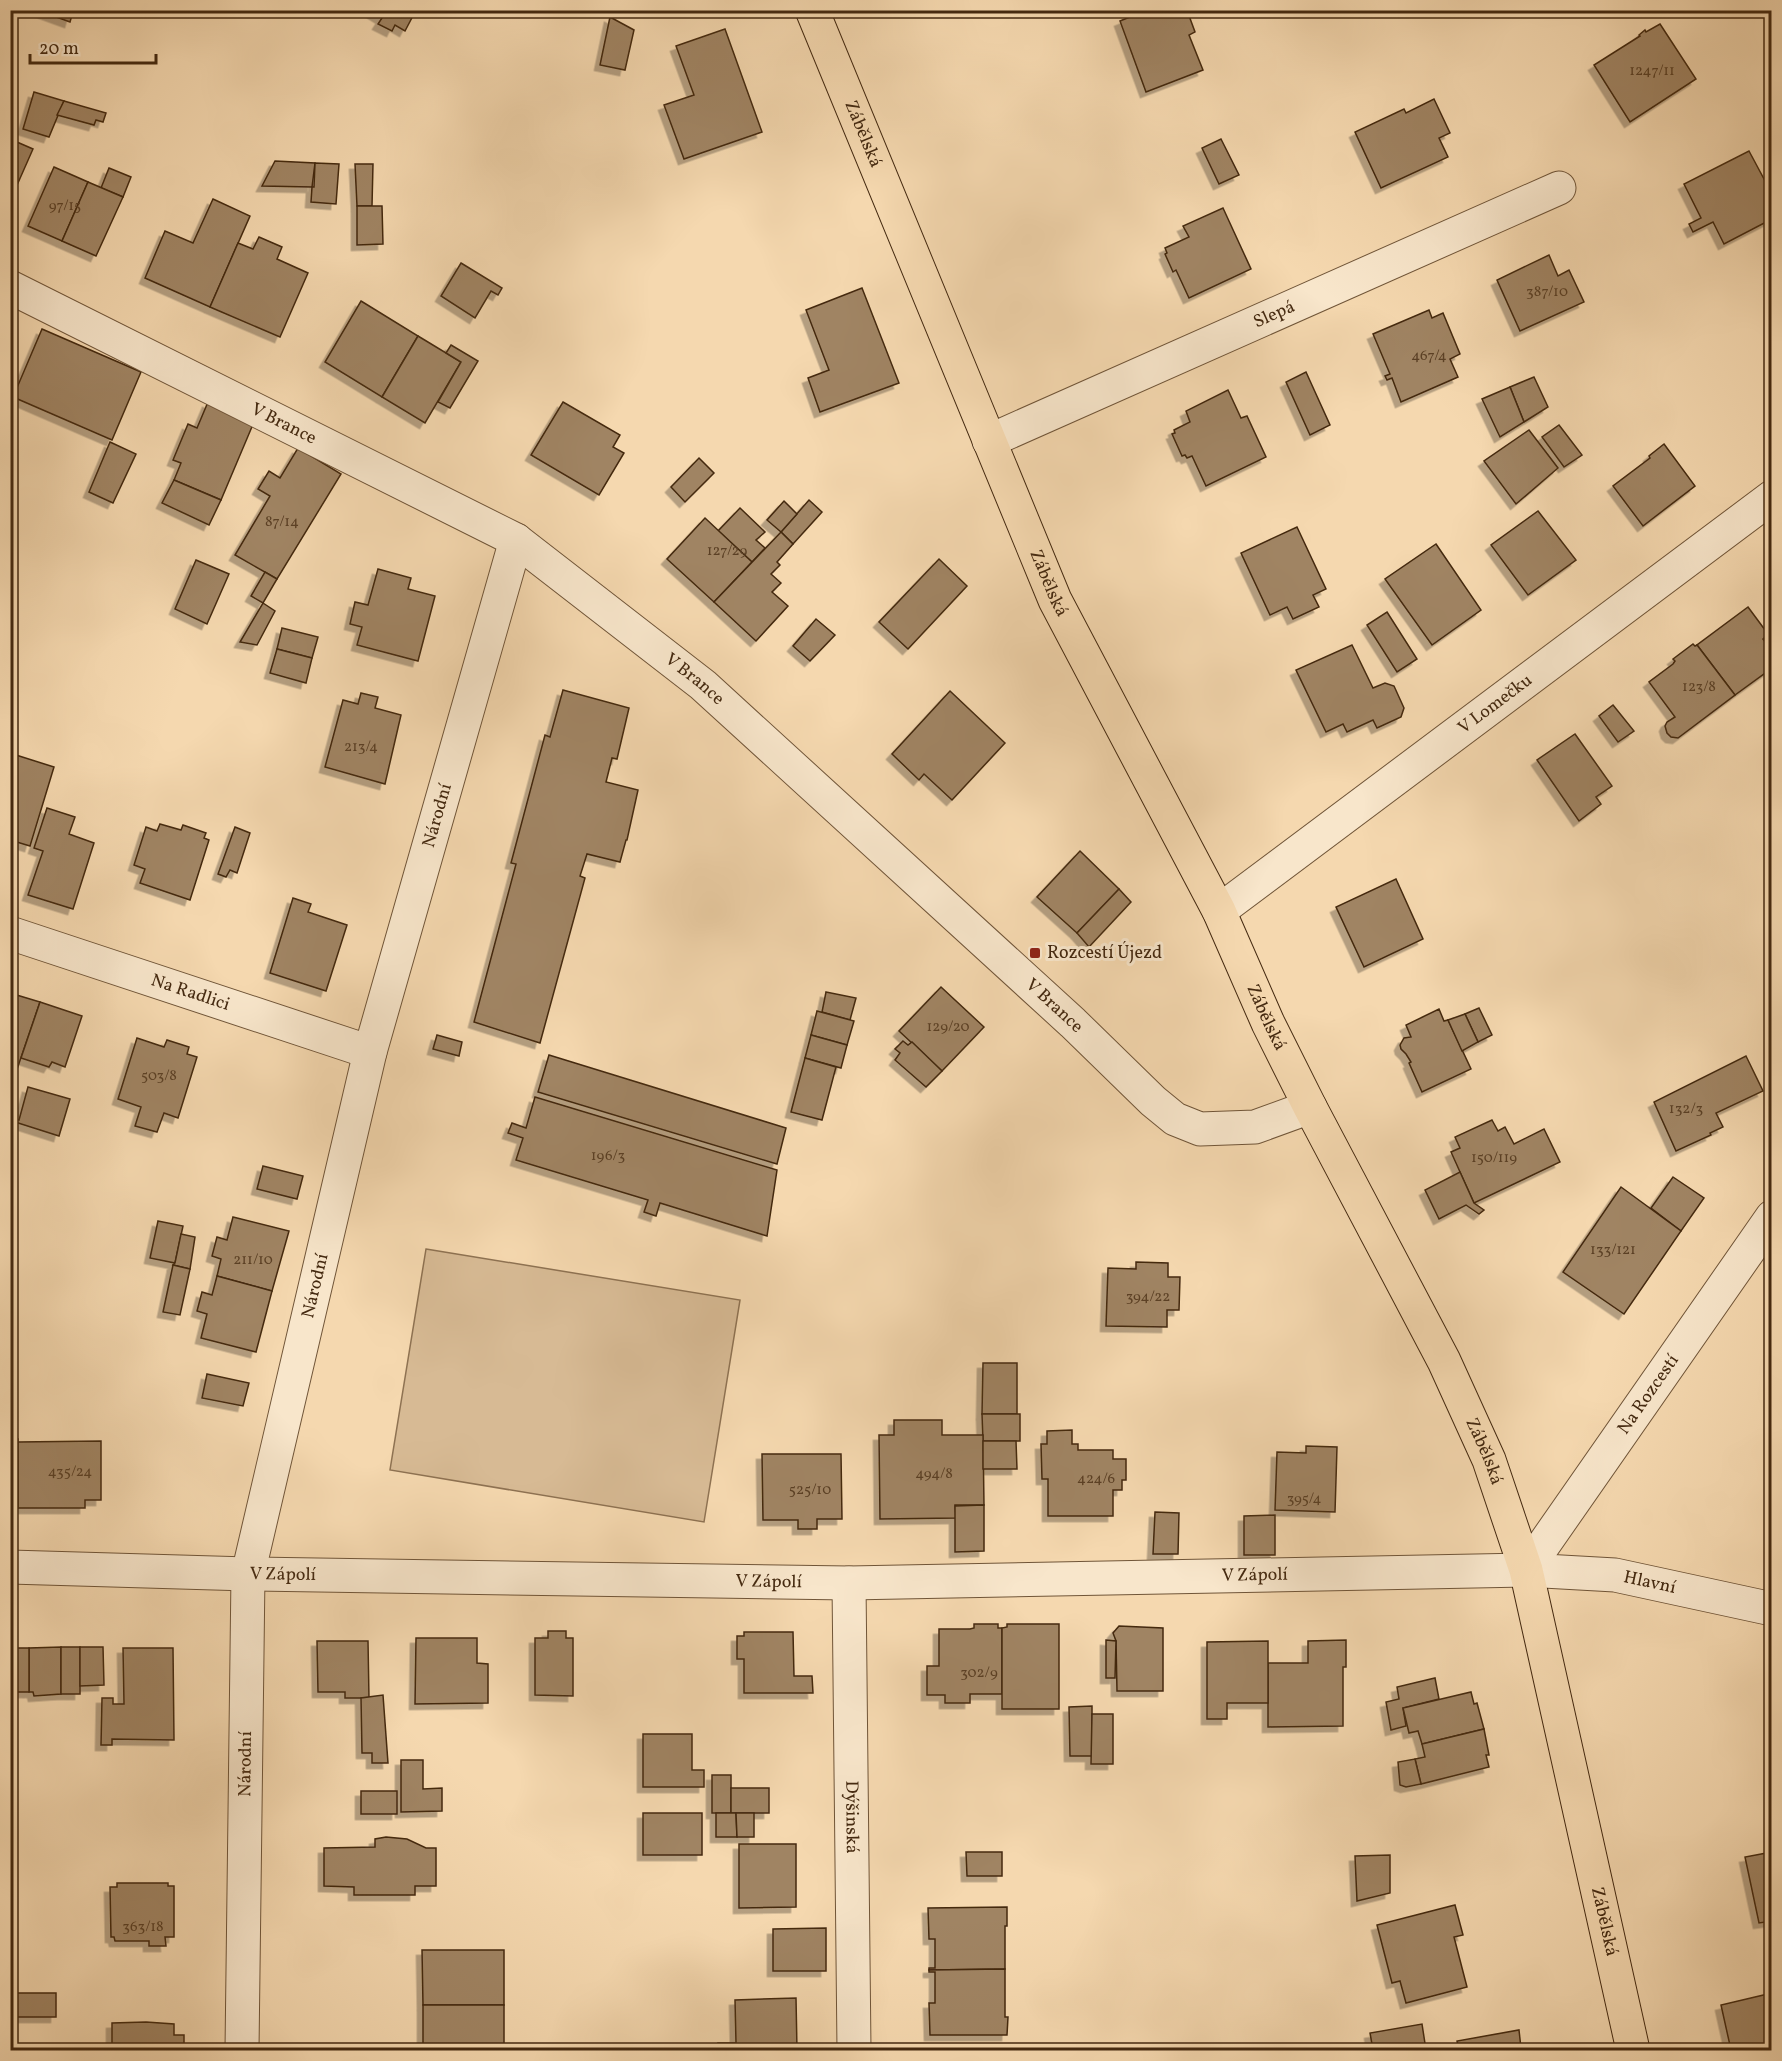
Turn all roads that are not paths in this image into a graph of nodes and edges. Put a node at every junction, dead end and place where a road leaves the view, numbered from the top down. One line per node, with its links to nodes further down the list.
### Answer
1 (812, 10): 4 (main road, Zábělská)
2 (1559, 189): 4 (street, Slepá)
3 (10, 287): 6 (street, V Brance)
4 (989, 441): 7 (main road, Zábělská)
5 (1772, 497): 7 (street, V Lomečku)
6 (516, 540): 9 (street, Národní); 10 (street, V Brance)
7 (1219, 911): 10 (main road, Zábělská)
8 (10, 933): 9 (street, Na Radlici)
9 (370, 1053): 14 (street, Národní)
10 (1310, 1107): 13 (main road, Zábělská)
11 (1772, 1217): 13 (street, Na Rozcestí)
12 (10, 1567): 14 (street, V Zápolí)
13 (1526, 1570): 15 (street, V Zápolí); 16 (street, Hlavní); 19 (main road, Zábělská)
14 (248, 1574): 15 (street, V Zápolí); 17 (street, Národní)
15 (849, 1583): 18 (street, Dýšinská)
16 (1772, 1609)
17 (242, 2050)
18 (854, 2050)
19 (1633, 2050)

